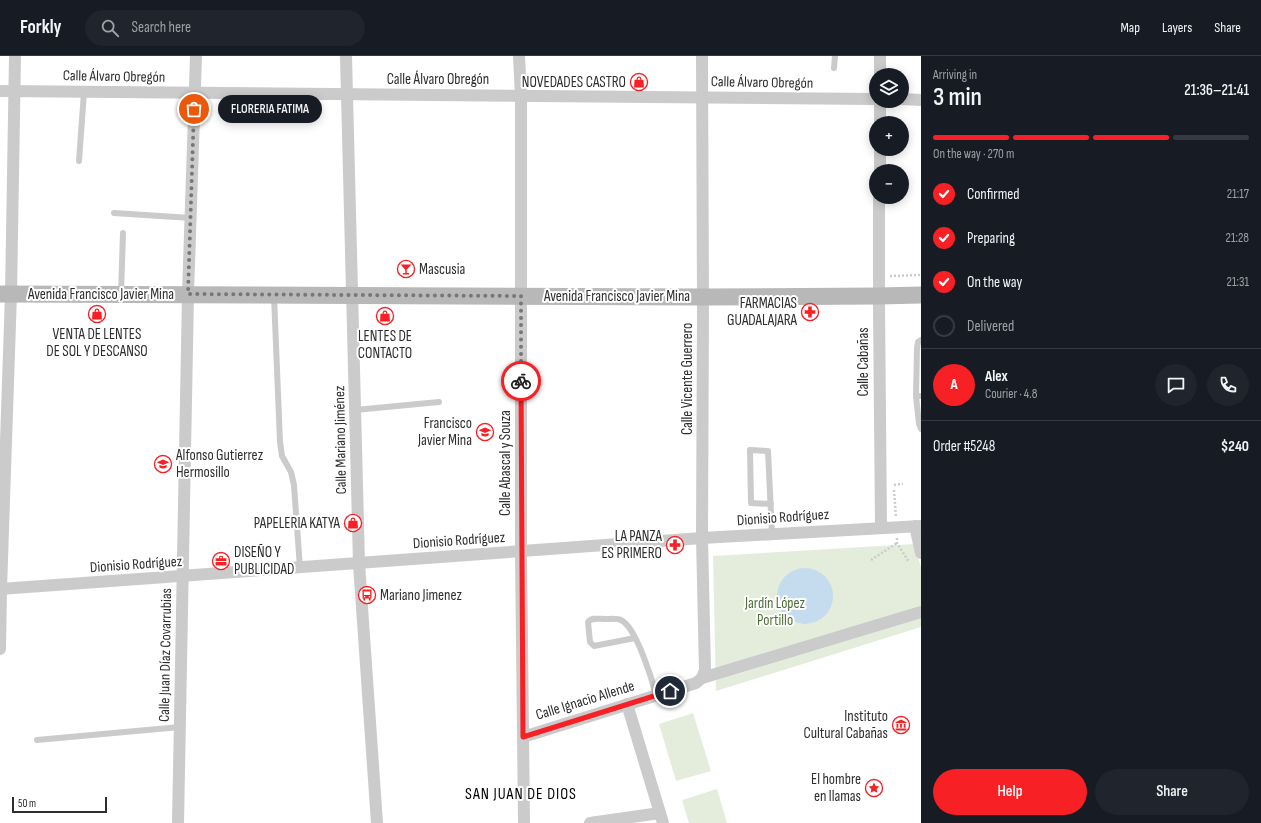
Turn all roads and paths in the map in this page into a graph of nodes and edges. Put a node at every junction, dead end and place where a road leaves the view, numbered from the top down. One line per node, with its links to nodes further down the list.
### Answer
1 (15, 56): 11 (street)
2 (196, 56): 13 (street, Calle Juan Díaz Covarrubias)
3 (346, 56): 14 (street, Calle Mariano Jiménez)
4 (518, 56): 15 (street, Calle Abascal y Souza)
5 (702, 56): 16 (street, Calle Vicente Guerrero)
6 (834, 56): 8 (lane)
7 (880, 56): 9 (street)
8 (834, 68)
9 (880, 68)
10 (0, 91): 11 (street, Calle Álvaro Obregón)
11 (14, 91): 12 (street, Calle Álvaro Obregón); 27 (street)
12 (84, 92): 13 (street, Calle Álvaro Obregón); 20 (lane)
13 (195, 93): 14 (street, Calle Álvaro Obregón); 23 (street, Calle Juan Díaz Covarrubias)
14 (347, 94): 15 (street, Calle Álvaro Obregón); 31 (street, Calle Mariano Jiménez)
15 (520, 96): 16 (street, Calle Álvaro Obregón); 33 (street, Calle Abascal y Souza)
16 (702, 98): 17 (street, Calle Álvaro Obregón); 34 (street, Calle Vicente Guerrero)
17 (869, 99)
18 (909, 99): 19 (street)
19 (921, 100)
20 (79, 161)
21 (879, 204): 26 (street, Calle Cabañas)
22 (114, 212): 23 (lane)
23 (191, 218): 29 (street, Calle Juan Díaz Covarrubias)
24 (123, 233): 28 (lane)
25 (921, 275): 26 (path)
26 (879, 276): 35 (street, Calle Cabañas)
27 (6, 294): 28 (main road, Avenida Francisco Javier Mina); 57 (street)
28 (121, 294): 29 (main road, Avenida Francisco Javier Mina)
29 (188, 294): 30 (main road, Avenida Francisco Javier Mina); 56 (street, Calle Juan Díaz Covarrubias)
30 (274, 294): 31 (main road, Avenida Francisco Javier Mina); 55 (lane)
31 (352, 295): 33 (main road, Avenida Francisco Javier Mina); 39 (street, Calle Mariano Jiménez)
32 (921, 295): 35 (main road, Avenida Francisco Javier Mina)
33 (521, 296): 34 (main road, Avenida Francisco Javier Mina); 50 (street, Calle Abascal y Souza)
34 (703, 296): 35 (main road, Avenida Francisco Javier Mina); 48 (street, Calle Vicente Guerrero)
35 (879, 296): 45 (street, Calle Cabañas)
36 (921, 340): 37 (lane)
37 (919, 396): 40 (lane)
38 (439, 402): 39 (lane)
39 (355, 410): 54 (street, Calle Mariano Jiménez)
40 (921, 428)
41 (903, 484): 43 (path)
42 (770, 504): 42 (lane); 46 (lane)
43 (896, 521)
44 (918, 526): 45 (street, Dionisio Rodríguez); 51 (street)
45 (881, 527): 46 (street, Dionisio Rodríguez)
46 (772, 534): 48 (street, Dionisio Rodríguez)
47 (897, 535): 49 (path)
48 (702, 538): 50 (street, Dionisio Rodríguez); 61 (street, Calle Vicente Guerrero)
49 (897, 542): 52 (path); 53 (path)
50 (521, 552): 54 (street, Dionisio Rodríguez); 65 (street, Calle Abascal y Souza)
51 (921, 553)
52 (871, 560)
53 (908, 562)
54 (359, 564): 55 (street, Dionisio Rodríguez); 69 (street, Calle Mariano Jiménez)
55 (300, 568): 56 (street, Dionisio Rodríguez)
56 (183, 576): 57 (street, Dionisio Rodríguez); 64 (street, Calle Juan Díaz Covarrubias)
57 (0, 589): 60 (street)
58 (921, 612): 61 (street, Calle Ignacio Allende)
59 (635, 638): 59 (lane); 62 (lane)
60 (0, 649)
61 (702, 678): 62 (street, Calle Ignacio Allende)
62 (656, 695): 63 (street, Calle Ignacio Allende)
63 (627, 704): 65 (street, Calle Ignacio Allende); 67 (street)
64 (180, 727): 66 (lane); 68 (street, Calle Juan Díaz Covarrubias)
65 (523, 737): 70 (street, Calle Abascal y Souza)
66 (37, 740)
67 (662, 818): 71 (street)
68 (178, 823)
69 (377, 823)
70 (524, 823)
71 (590, 823)

